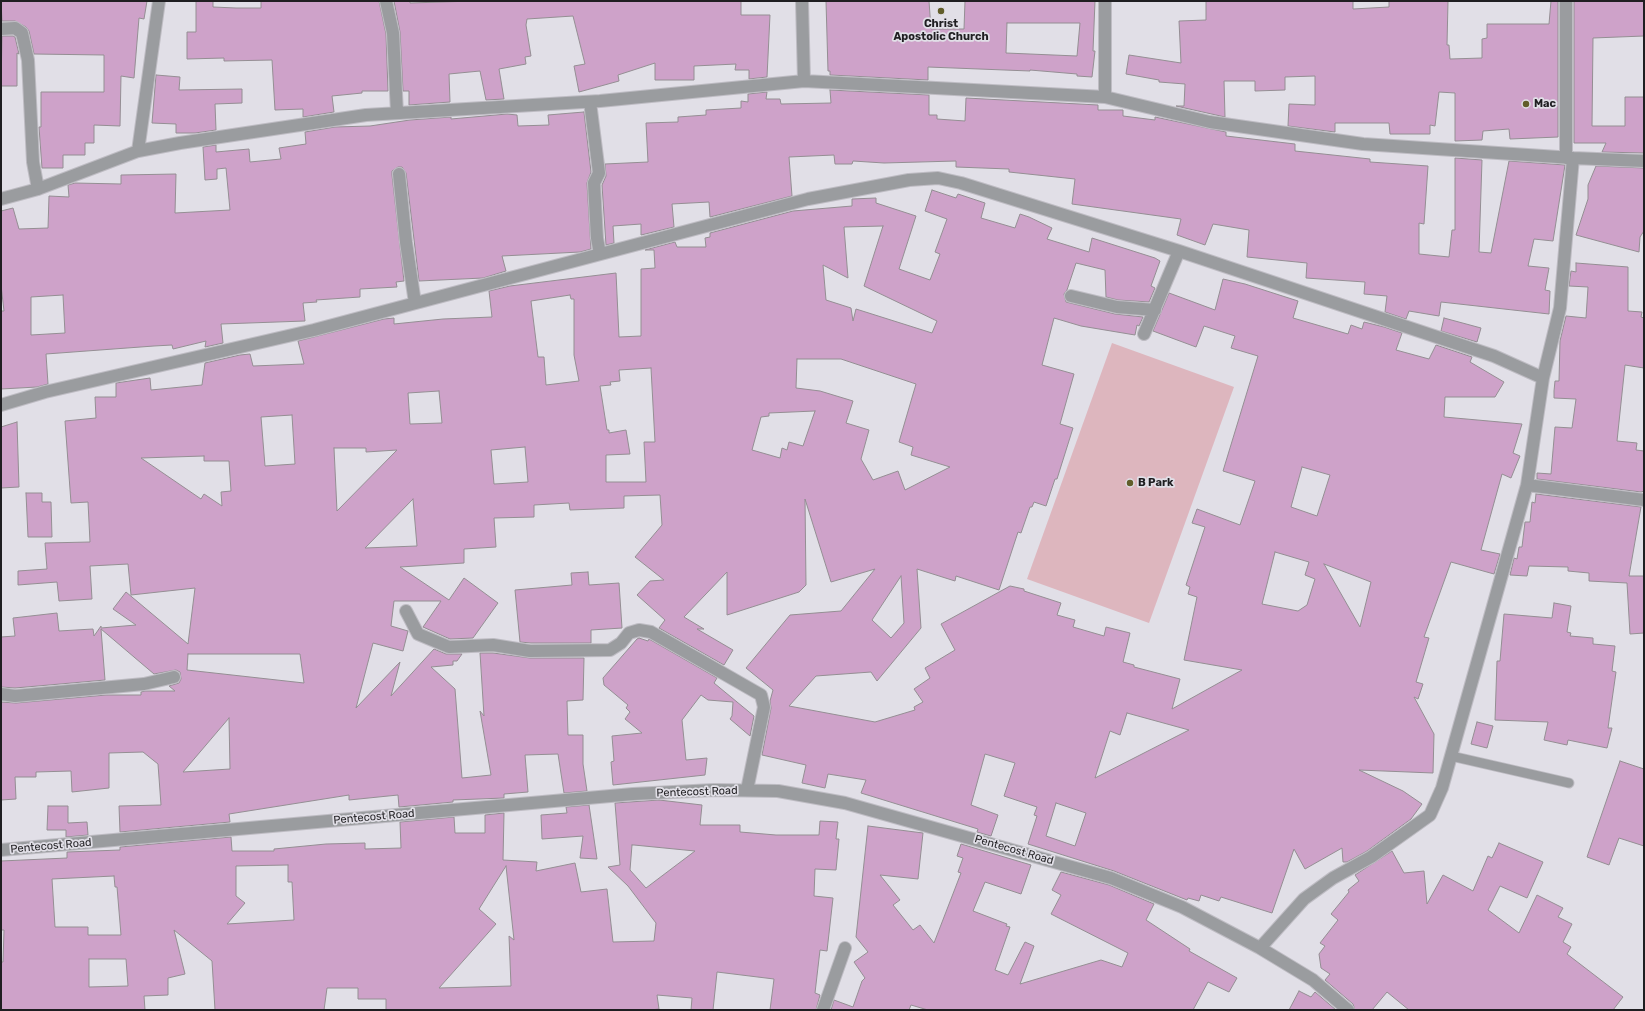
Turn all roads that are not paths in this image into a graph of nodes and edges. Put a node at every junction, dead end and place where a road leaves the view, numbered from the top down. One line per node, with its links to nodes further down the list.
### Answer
1 (159, 1): 11 (street)
2 (386, 1): 10 (street)
3 (802, 1): 7 (street)
4 (1105, 1): 8 (street)
5 (1566, 1): 12 (street)
6 (1, 29): 15 (street)
7 (804, 81): 8 (street); 9 (street)
8 (1105, 97): 12 (street)
9 (590, 102): 10 (street); 18 (street)
10 (397, 114): 11 (street)
11 (138, 151): 15 (street)
12 (1570, 158): 13 (street); 23 (street)
13 (1644, 161)
14 (398, 174): 20 (street)
15 (38, 189): 16 (street)
16 (1, 199)
17 (1180, 251): 18 (street); 21 (street); 23 (street)
18 (600, 254): 20 (street)
19 (1071, 296): 21 (street)
20 (415, 303): 24 (street)
21 (1155, 310): 22 (street)
22 (1144, 334)
23 (1543, 378): 25 (street)
24 (1, 405)
25 (1527, 485): 26 (street); 30 (street)
26 (1644, 500)
27 (406, 611): 32 (street)
28 (174, 677): 29 (street)
29 (1, 694)
30 (1451, 756): 31 (lane); 35 (street)
31 (1570, 783)
32 (747, 790): 33 (street, Pentecost Road); 35 (street, Pentecost Road)
33 (1, 850)
34 (845, 948): 36 (street)
35 (1260, 948): 37 (street, Pentecost Road)
36 (823, 1010)
37 (1348, 1010)

